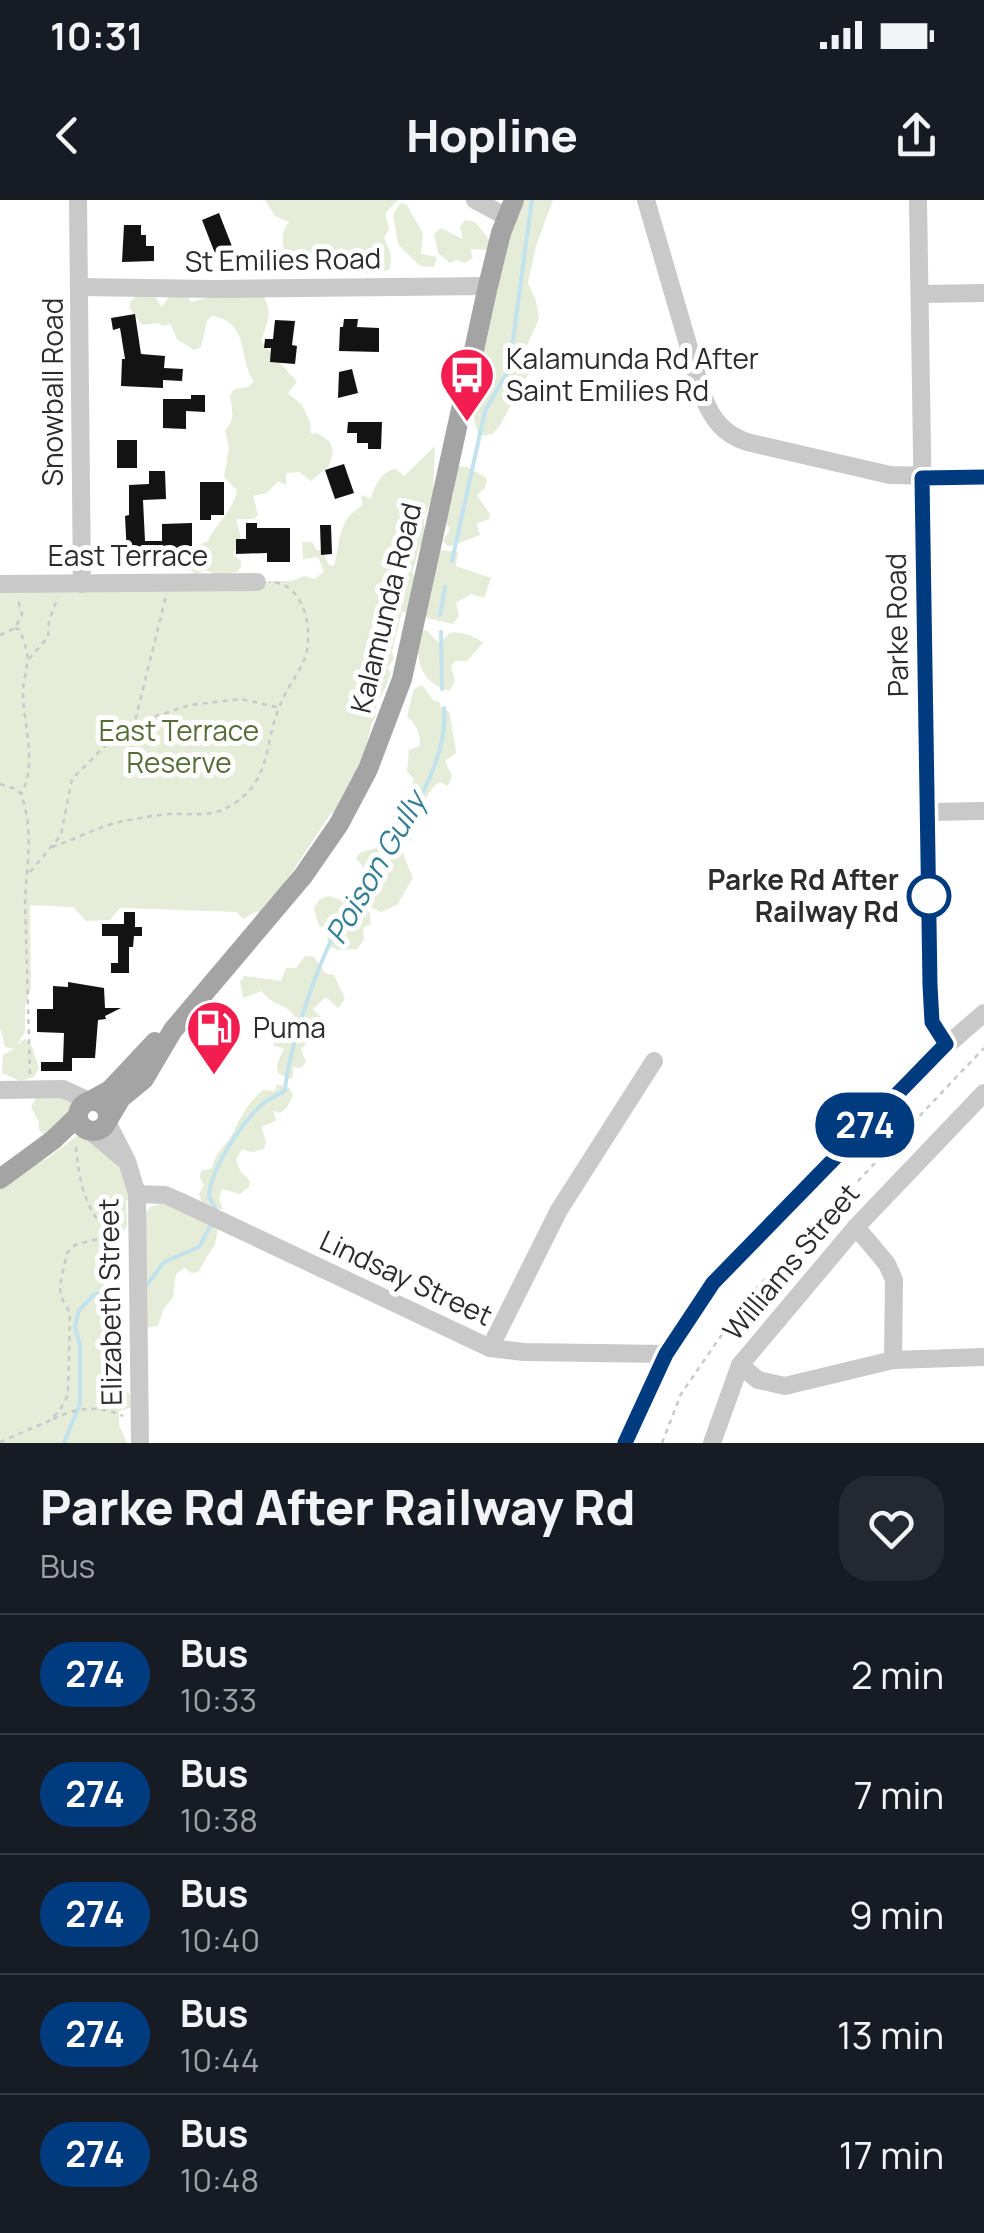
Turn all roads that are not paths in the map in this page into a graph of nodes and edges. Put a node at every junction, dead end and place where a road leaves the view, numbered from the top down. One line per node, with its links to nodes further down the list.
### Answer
1 (78, 200): 7 (street, Snowball Road)
2 (475, 200): 5 (street)
3 (646, 200): 11 (street)
4 (918, 200): 9 (street, Parke Road)
5 (511, 208): 6 (main road, Kalamunda Road)
6 (488, 286): 7 (street, St Emilies Road); 22 (main road, Kalamunda Road)
7 (80, 287): 14 (street, Snowball Road)
8 (984, 293): 9 (street)
9 (920, 294): 11 (street, Parke Road)
10 (984, 477): 11 (street)
11 (922, 478): 16 (street, Parke Road)
12 (257, 582): 14 (street, East Terrace)
13 (8, 584): 14 (street, East Terrace)
14 (82, 584)
15 (984, 810): 16 (street)
16 (928, 812): 18 (street, Parke Road)
17 (984, 1013): 18 (street)
18 (946, 1044): 27 (street)
19 (654, 1061): 26 (street)
20 (0, 1090): 22 (street, Elizabeth Street)
21 (984, 1093): 25 (street, Williams Street)
22 (89, 1120): 23 (main road, Kalamunda Road); 24 (street, Elizabeth Street)
23 (5, 1176)
24 (136, 1194): 26 (street, Lindsay Street); 31 (street, Elizabeth Street)
25 (856, 1227): 29 (street); 30 (street, Williams Street)
26 (490, 1348): 27 (street, Lindsay Street)
27 (666, 1354): 32 (street)
28 (984, 1358): 29 (street)
29 (893, 1360): 30 (street)
30 (740, 1364): 33 (street, Williams Street)
31 (140, 1443)
32 (624, 1443)
33 (712, 1443)

